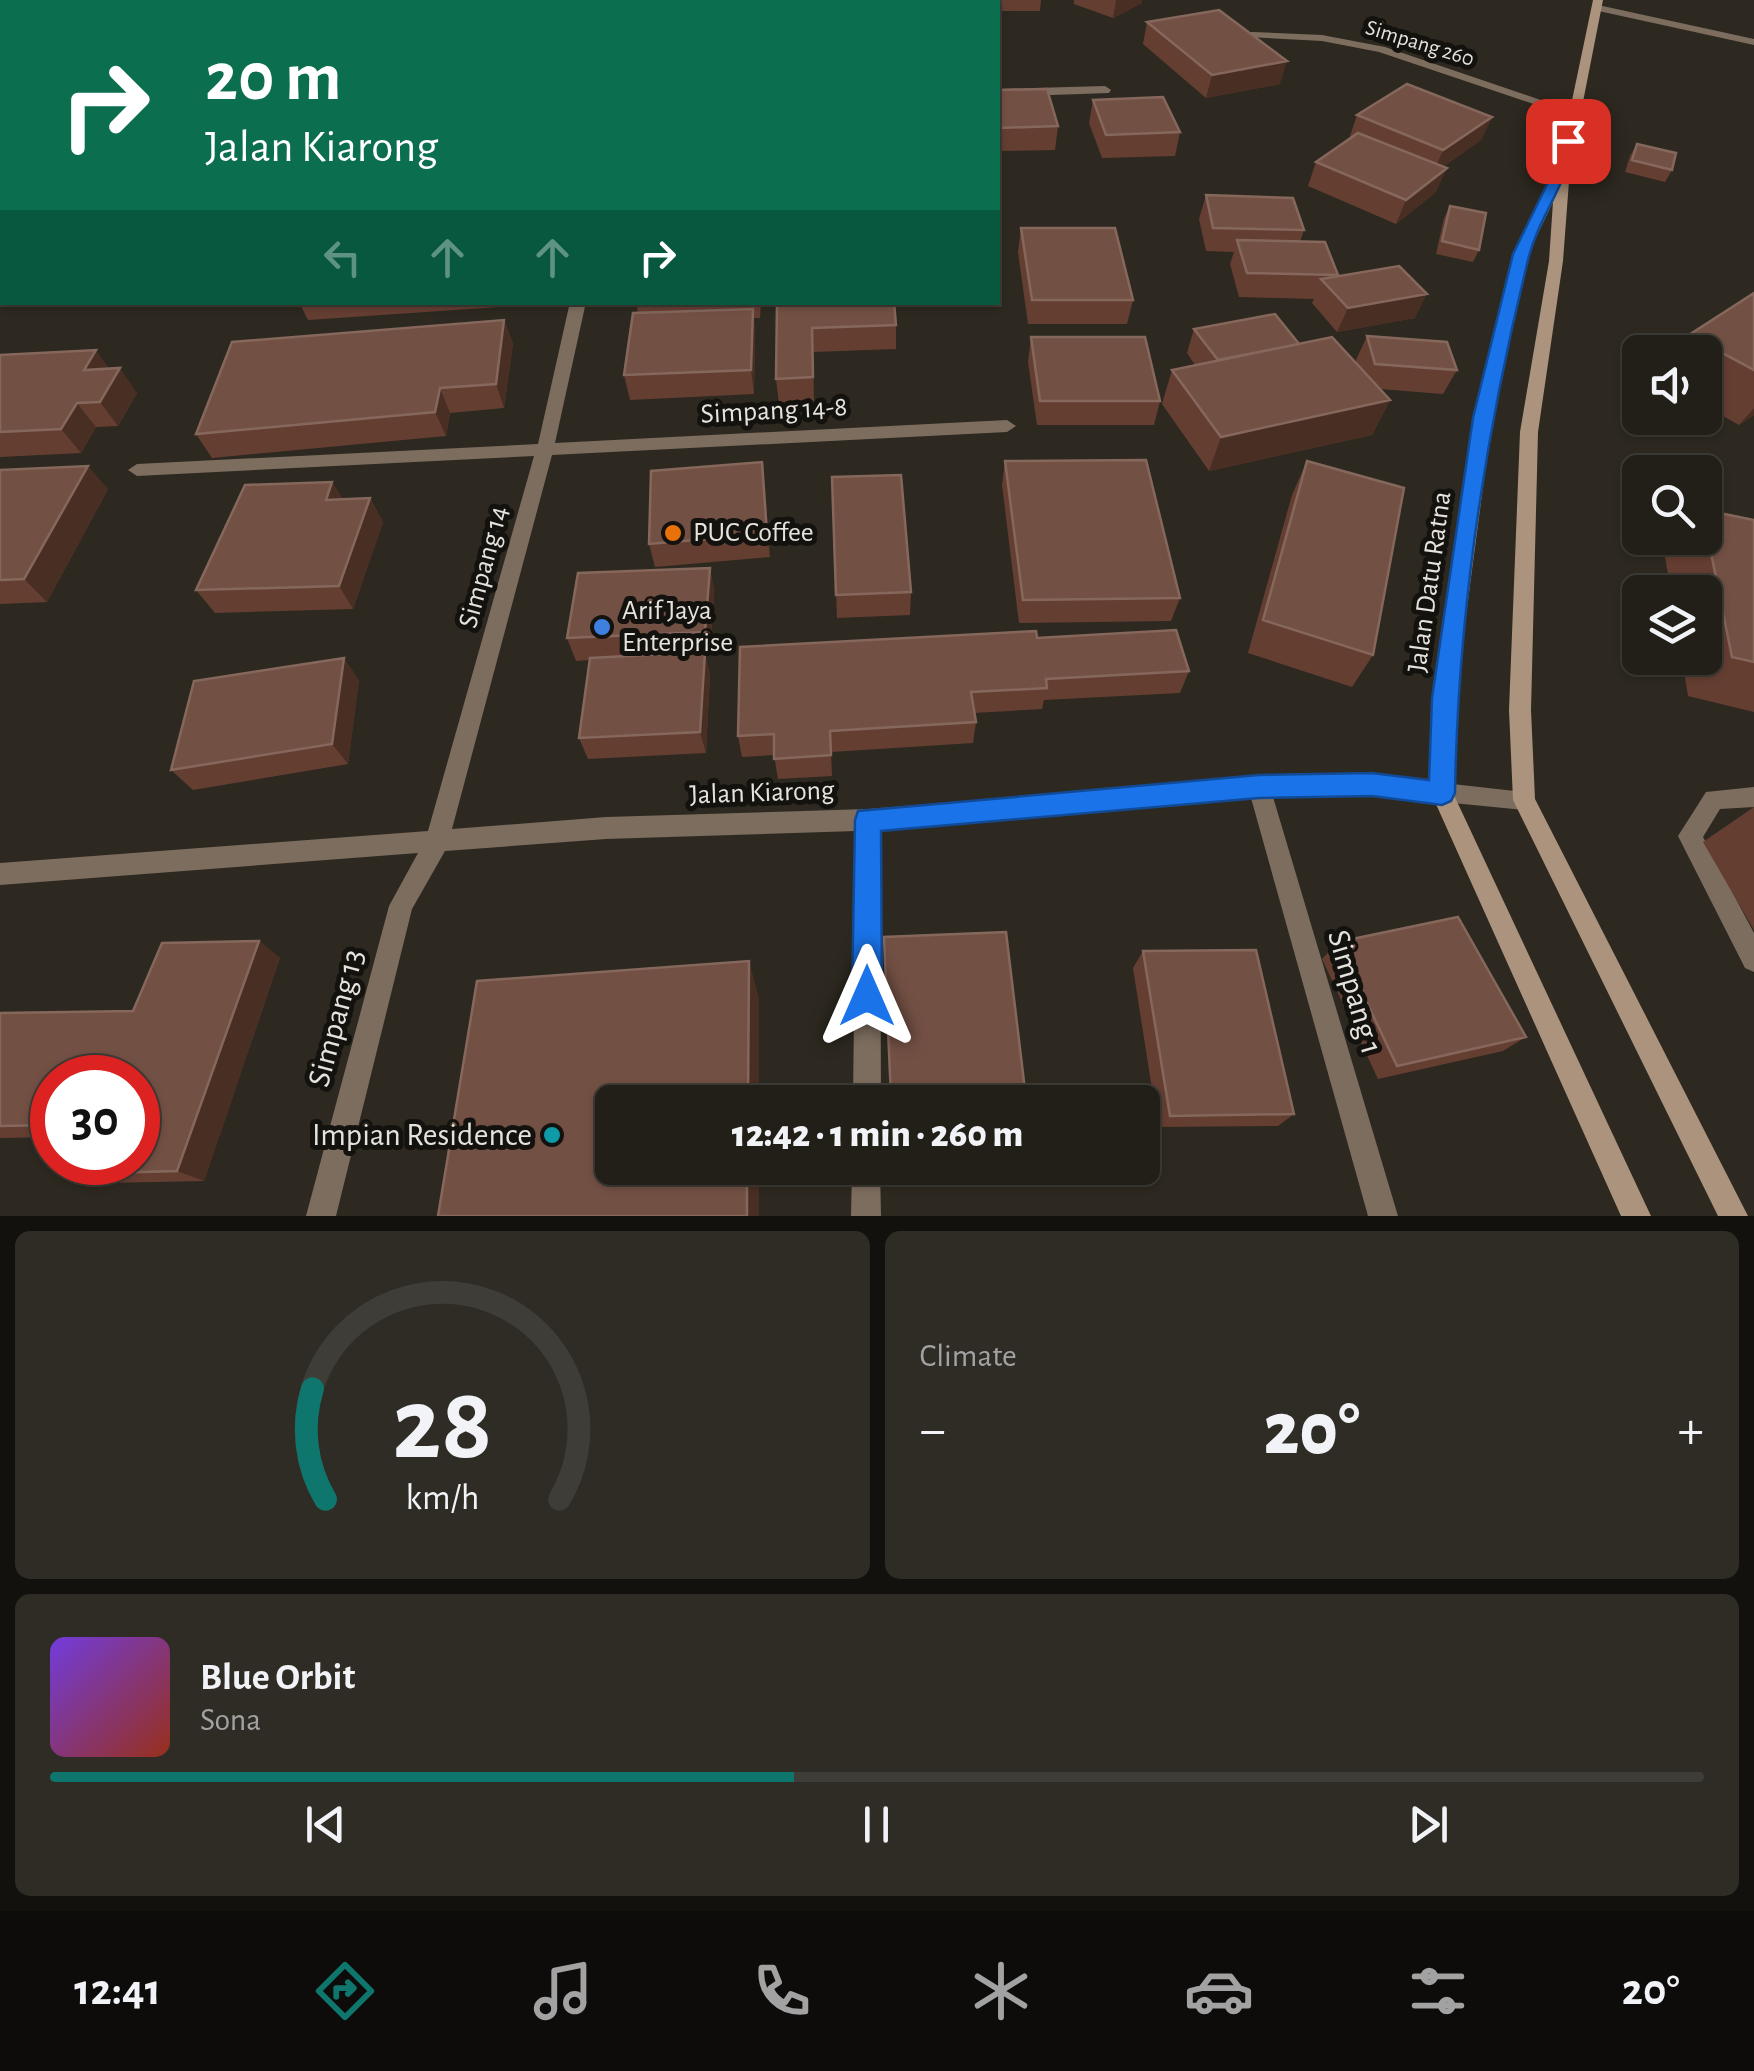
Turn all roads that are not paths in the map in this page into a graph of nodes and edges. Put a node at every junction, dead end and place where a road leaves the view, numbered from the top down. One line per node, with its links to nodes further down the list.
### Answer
1 (1598, 4): 3 (street); 6 (main road, Jalan Datu Ratna)
2 (1252, 36): 6 (street, Simpang 260)
3 (1754, 42)
4 (1105, 90): 5 (street)
5 (1000, 92)
6 (1573, 113): 7 (main road, Jalan Datu Ratna)
7 (1562, 168): 13 (main road, Jalan Datu Ratna); 15 (main road, Jalan Datu Ratna)
8 (577, 305): 10 (street, Simpang 14)
9 (1007, 426): 10 (street, Simpang 14-8)
10 (545, 450): 11 (street, Simpang 14-8); 17 (street, Simpang 14)
11 (137, 470)
12 (1259, 787): 13 (street, Jalan Kiarong); 16 (street, Jalan Kiarong); 24 (street, Simpang 1)
13 (1442, 793): 15 (street, Jalan Kiarong); 25 (main road, Jalan Datu Ratna)
14 (1754, 797): 19 (street)
15 (1524, 800): 26 (main road, Jalan Datu Ratna)
16 (868, 820): 17 (street, Jalan Kiarong); 20 (street)
17 (436, 844): 18 (street, Jalan Kiarong); 22 (street, Simpang 13)
18 (0, 874)
19 (1754, 960)
20 (867, 1085)
21 (866, 1185): 23 (street)
22 (321, 1216)
23 (866, 1216)
24 (1383, 1216)
25 (1636, 1216)
26 (1733, 1216)

